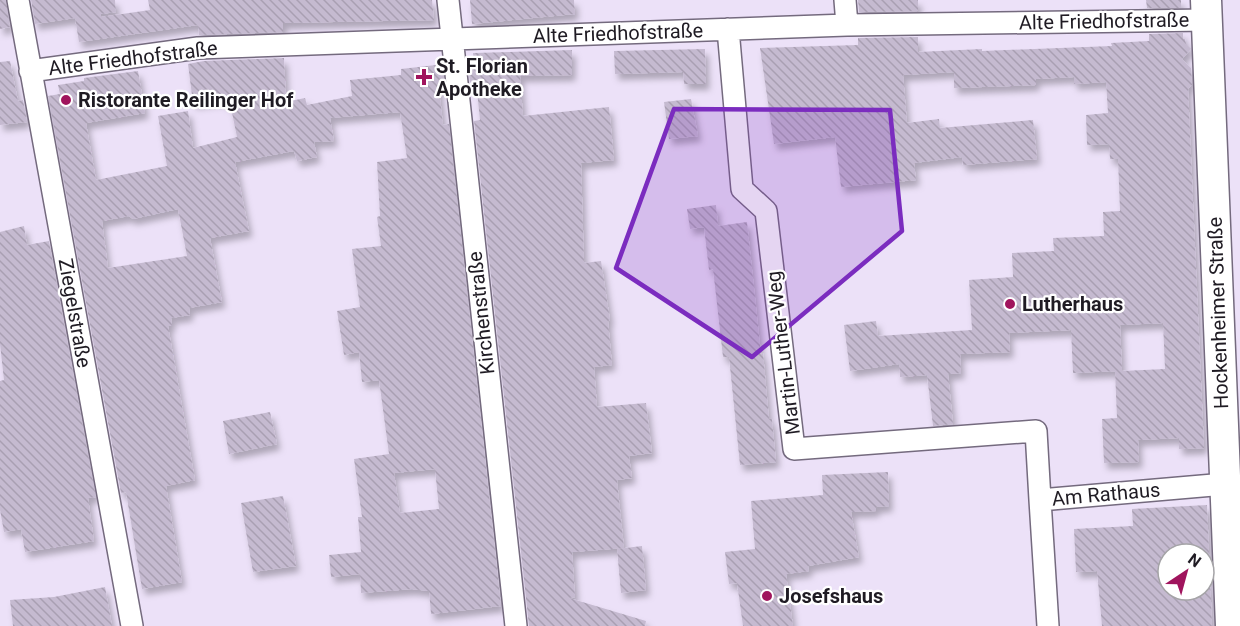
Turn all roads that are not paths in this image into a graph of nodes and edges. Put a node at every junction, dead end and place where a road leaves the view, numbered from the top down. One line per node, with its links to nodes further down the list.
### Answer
1 (18, 0): 8 (street, Ziegelstraße)
2 (448, 0): 7 (street, Kirchenstraße)
3 (844, 0): 5 (street)
4 (1206, 10): 5 (street, Alte Friedhofstraße); 9 (street, Hockenheimer Straße)
5 (847, 24): 6 (street, Alte Friedhofstraße)
6 (728, 29): 7 (street, Alte Friedhofstraße); 10 (street, Martin-Luther-Weg)
7 (451, 37): 8 (street, Alte Friedhofstraße); 12 (street, Kirchenstraße)
8 (30, 71): 11 (street, Ziegelstraße)
9 (1225, 484): 10 (street, Am Rathaus); 14 (street, Hockenheimer Straße)
10 (1040, 500): 13 (street, Am Rathaus)
11 (132, 626)
12 (516, 626)
13 (1048, 626)
14 (1231, 626)

